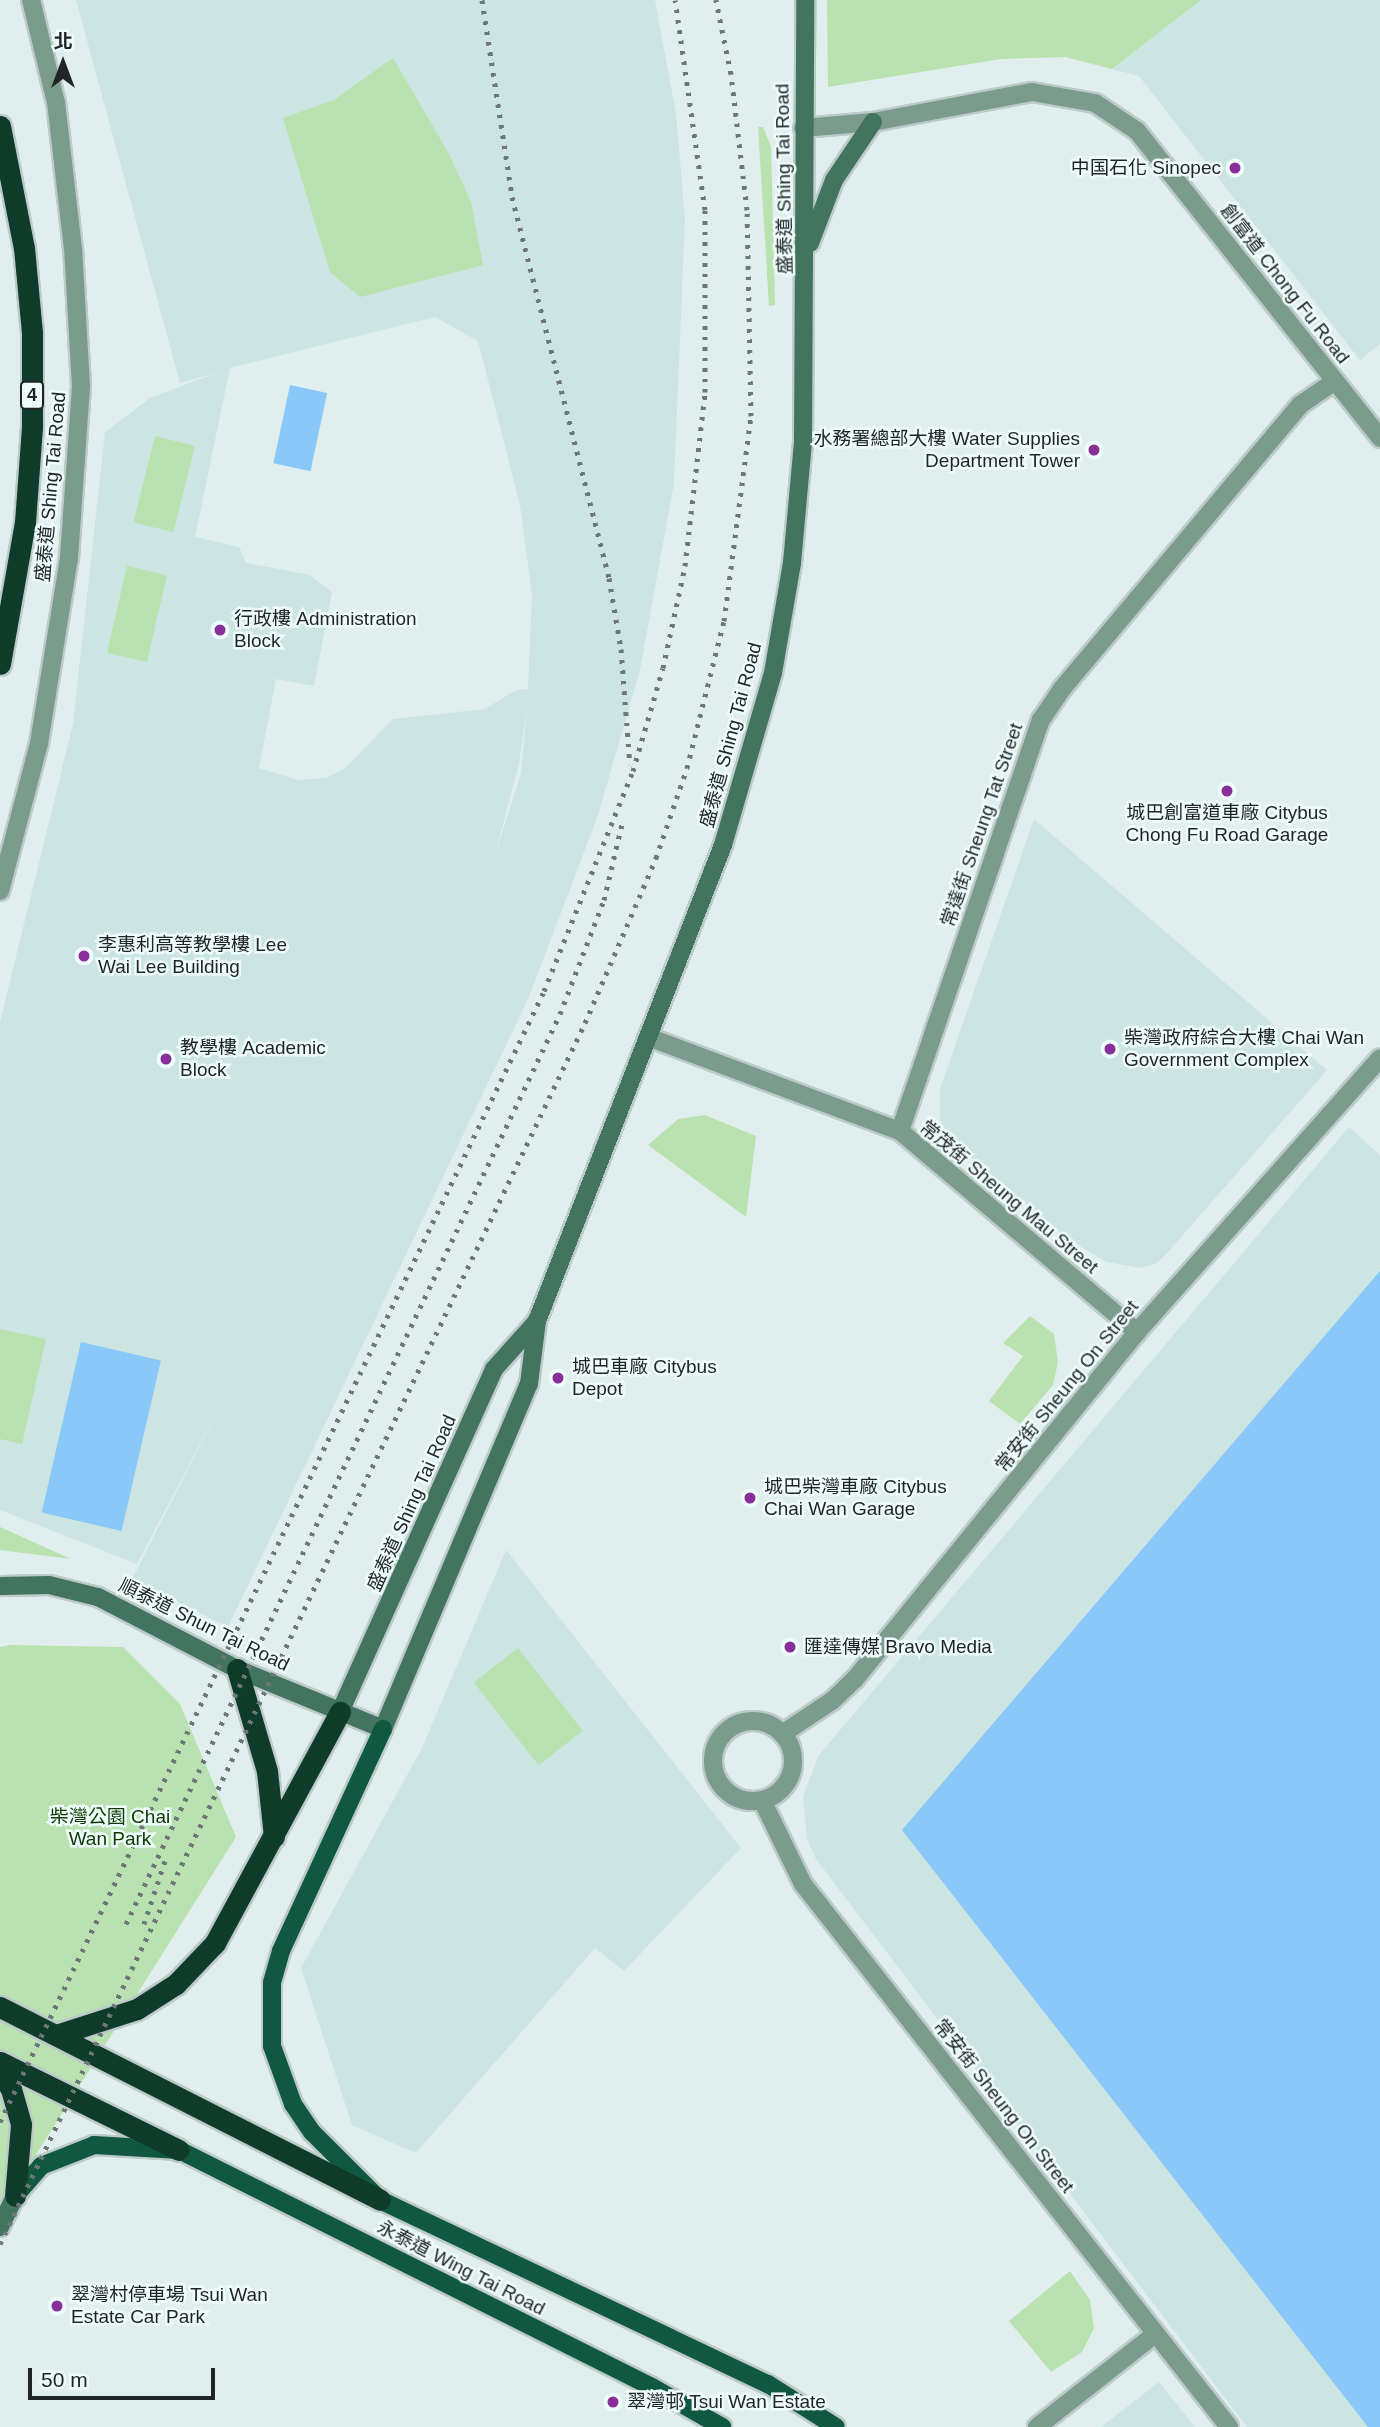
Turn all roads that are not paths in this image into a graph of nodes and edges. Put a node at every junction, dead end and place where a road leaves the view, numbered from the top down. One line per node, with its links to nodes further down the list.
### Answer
1 (31, 0): 10 (street, 盛泰道 Shing Tai Road)
2 (805, 0): 5 (street, 盛泰道 Shing Tai Road)
3 (873, 122): 5 (street, 創富道 Chong Fu Road); 6 (street); 7 (street, 創富道 Chong Fu Road)
4 (0, 126): 9 (highway, 4)
5 (803, 128): 6 (street, 盛泰道 Shing Tai Road)
6 (806, 253): 11 (street, 盛泰道 Shing Tai Road)
7 (1335, 381): 8 (street, 創富道 Chong Fu Road); 13 (street, 常達街 Sheung Tat Street)
8 (1380, 438)
9 (0, 664)
10 (0, 891)
11 (648, 1037): 13 (street, 常茂街 Sheung Mau Street); 14 (street, 盛泰道 Shing Tai Road)
12 (1380, 1058): 15 (street, 常安街 Sheung On Street)
13 (900, 1131): 15 (street, 常茂街 Sheung Mau Street)
14 (537, 1321): 18 (street, 盛泰道 Shing Tai Road); 19 (street, 盛泰道 Shing Tai Road)
15 (1137, 1332): 20 (street, 常安街 Sheung On Street)
16 (0, 1586): 17 (street, 順泰道 Shun Tai Road)
17 (237, 1669): 18 (street, 順泰道 Shun Tai Road); 22 (highway)
18 (340, 1712): 19 (street, 順泰道 Shun Tai Road); 22 (highway)
19 (383, 1729): 29 (main road, 永泰道 Wing Tai Road)
20 (782, 1734): 21 (street); 21 (street)
21 (762, 1801): 31 (street, 常安街 Sheung On Street)
22 (274, 1837): 24 (highway)
23 (0, 2007): 24 (highway)
24 (56, 2035): 29 (highway)
25 (0, 2062): 27 (highway)
26 (0, 2072): 28 (highway)
27 (179, 2150): 28 (main road); 32 (main road, 永泰道 Wing Tai Road)
28 (15, 2196): 30 (street)
29 (380, 2200): 33 (main road, 永泰道 Wing Tai Road)
30 (0, 2227)
31 (1155, 2334): 34 (street); 35 (street, 常安街 Sheung On Street)
32 (722, 2427)
33 (836, 2427)
34 (1037, 2427)
35 (1229, 2427)

